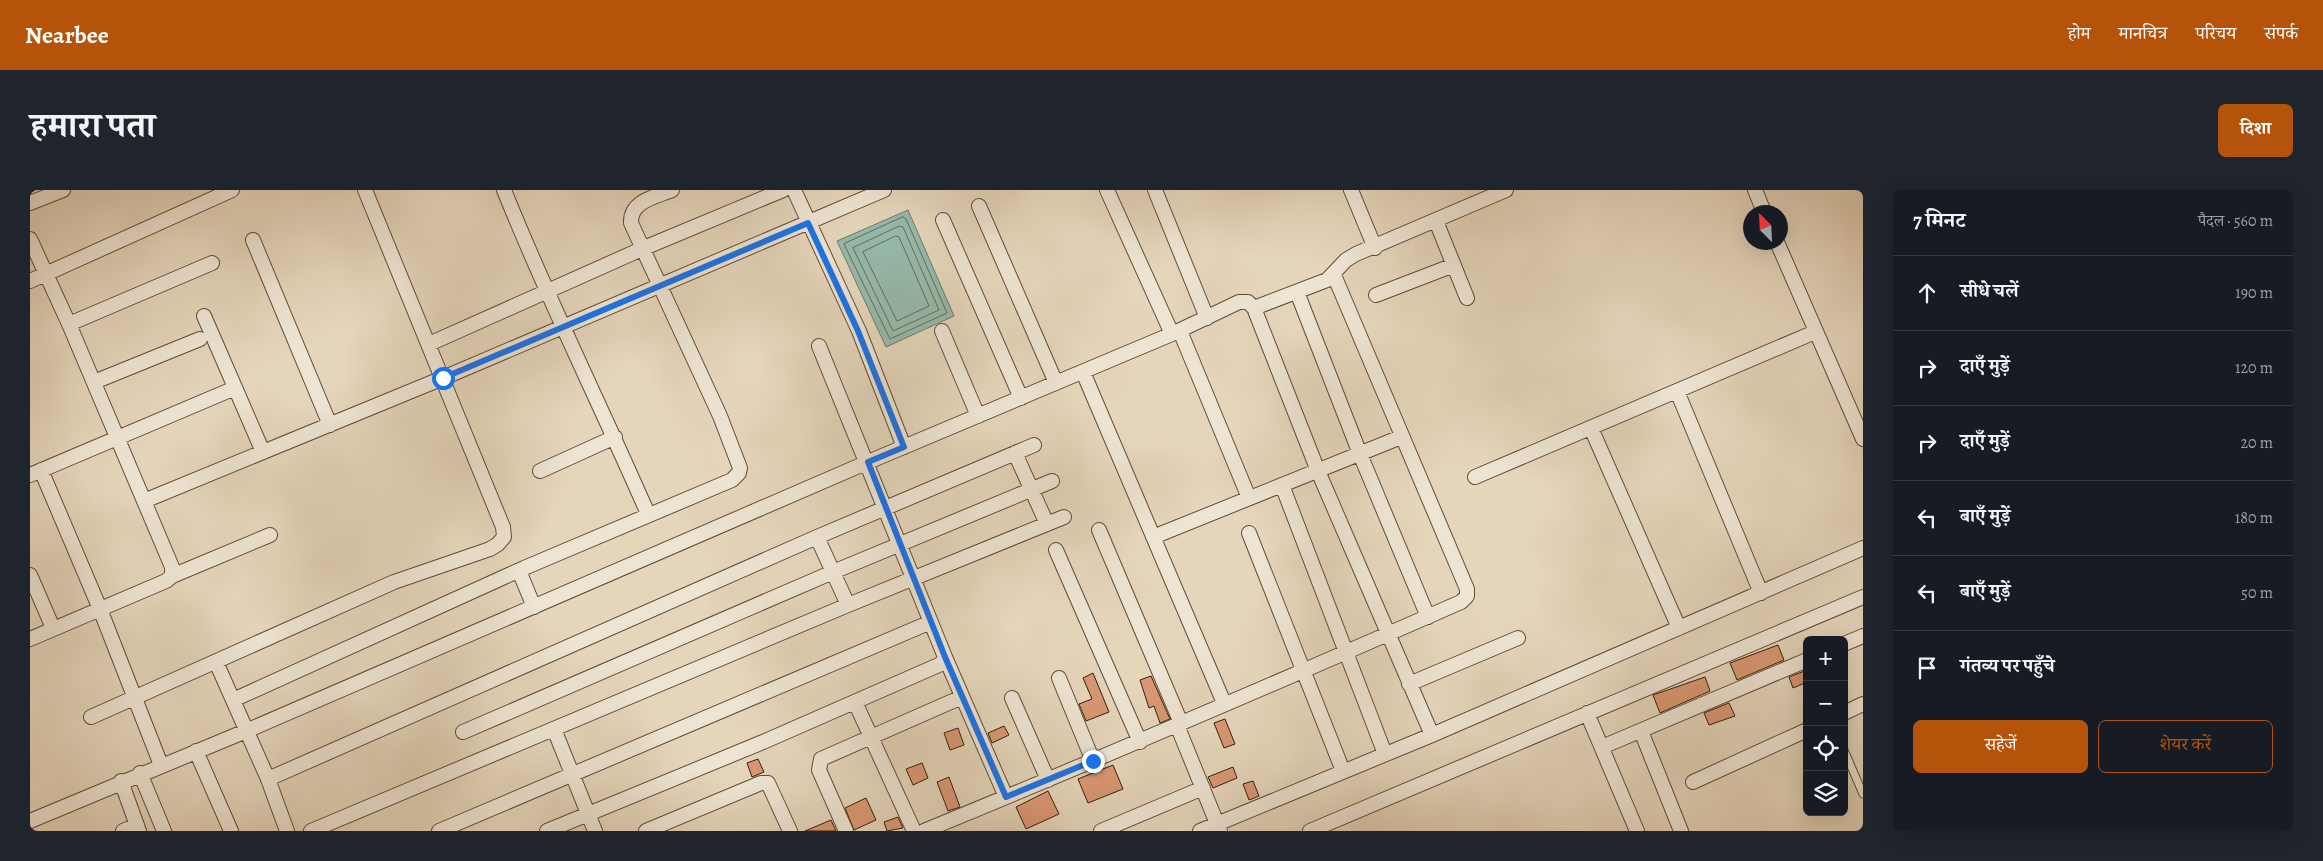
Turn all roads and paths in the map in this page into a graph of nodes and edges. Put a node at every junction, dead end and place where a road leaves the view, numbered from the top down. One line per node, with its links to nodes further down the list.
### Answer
1 (63, 190): 14 (street)
2 (232, 190): 27 (street)
3 (365, 190): 44 (street)
4 (504, 190): 31 (street)
5 (672, 190): 22 (street)
6 (783, 190): 22 (street)
7 (794, 190): 19 (street)
8 (884, 190): 19 (street)
9 (1107, 190): 42 (street)
10 (1155, 190): 37 (street)
11 (1351, 190): 23 (street)
12 (1506, 190): 18 (street)
13 (1755, 190): 15 (street)
14 (30, 203)
15 (1761, 205)
16 (979, 206): 49 (street)
17 (943, 220): 52 (street)
18 (1436, 221): 23 (street); 26 (street)
19 (808, 223): 30 (street); 61 (street)
20 (30, 239): 27 (street)
21 (253, 240): 54 (street)
22 (644, 248): 30 (street); 31 (street)
23 (1375, 248): 28 (street)
24 (1780, 250): 41 (street)
25 (212, 263): 38 (street)
26 (1454, 265): 33 (street); 34 (street)
27 (46, 274): 29 (street); 38 (street)
28 (1334, 274): 32 (street); 57 (street)
29 (30, 281)
30 (660, 286): 39 (street); 76 (street)
31 (546, 291): 39 (street); 44 (street)
32 (1297, 292): 35 (street); 64 (street)
33 (1376, 295)
34 (1467, 298)
35 (1254, 308): 37 (street); 67 (street)
36 (204, 316): 50 (street)
37 (1207, 318): 42 (street)
38 (69, 324): 48 (street)
39 (564, 327): 47 (street); 56 (street)
40 (942, 332): 53 (street)
41 (1815, 332): 51 (street); 59 (street)
42 (1176, 333): 46 (street); 73 (street)
43 (200, 338): 48 (street)
44 (429, 344): 47 (street)
45 (820, 346): 65 (street)
46 (1083, 372): 49 (street); 83 (street)
47 (443, 378): 54 (street); 108 (street)
48 (94, 382): 58 (street)
49 (1056, 383): 52 (street)
50 (235, 388): 58 (street); 62 (street)
51 (1677, 391): 55 (street); 92 (street)
52 (1021, 398): 53 (street)
53 (978, 416): 61 (street)
54 (330, 424): 62 (street)
55 (1591, 428): 69 (street); 100 (street)
56 (615, 437): 66 (street); 76 (street)
57 (1401, 437): 64 (street); 97 (street)
58 (118, 439): 68 (street); 74 (street)
59 (1863, 439)
60 (1034, 445): 63 (street)
61 (904, 447): 65 (street)
62 (263, 452): 74 (street)
63 (1015, 453): 72 (street); 75 (street)
64 (1360, 454): 67 (street); 97 (street)
65 (868, 462): 75 (street); 95 (street)
66 (540, 471)
67 (1318, 471): 71 (street); 101 (street)
68 (36, 473): 96 (street)
69 (1475, 478)
70 (1052, 481): 72 (street)
71 (1282, 485): 73 (street); 106 (street)
72 (1031, 489): 78 (street); 84 (street)
73 (1249, 498): 83 (street)
74 (144, 501): 90 (street)
75 (886, 509): 82 (street); 84 (street)
76 (648, 514): 87 (street)
77 (1064, 517): 78 (street)
78 (1047, 524): 91 (street)
79 (1099, 530): 123 (street)
80 (1249, 533): 110 (street)
81 (270, 535): 90 (street)
82 (817, 537): 88 (street); 141 (street)
83 (1153, 537): 118 (street)
84 (900, 544): 88 (street); 91 (street)
85 (1863, 548): 92 (street)
86 (1056, 550): 131 (street)
87 (524, 568): 95 (street); 116 (street)
88 (833, 572): 94 (street); 127 (street)
89 (30, 575): 99 (street)
90 (172, 576): 96 (street)
91 (914, 579): 94 (street); 98 (street)
92 (1761, 593): 100 (street)
93 (1863, 597): 121 (street)
94 (848, 604): 124 (street)
95 (534, 607): 125 (street)
96 (100, 609): 99 (street); 114 (street)
97 (1428, 617): 101 (street)
98 (931, 622): 107 (street); 139 (street)
99 (54, 628): 104 (street)
100 (1679, 628): 129 (street)
101 (1388, 634): 106 (street); 112 (street)
102 (1863, 636): 105 (street)
103 (1518, 638): 112 (street)
104 (30, 639)
105 (1848, 642)
106 (1346, 652): 110 (street); 134 (street)
107 (945, 657): 113 (street); 117 (street)
108 (216, 662): 114 (street); 116 (street)
109 (1803, 662): 126 (street)
110 (1304, 671): 118 (street); 138 (street)
111 (1059, 678): 136 (street)
112 (1410, 684): 129 (street)
113 (962, 696): 130 (street); 147 (street)
114 (133, 697): 122 (street); 137 (street)
115 (1012, 698): 142 (street)
116 (233, 700): 125 (street)
117 (855, 702): 130 (street); 148 (street)
118 (1224, 703): 123 (street)
119 (1863, 704): 120 (street)
120 (1848, 711)
121 (1587, 712): 132 (street); 168 (street)
122 (92, 716)
123 (1179, 724): 131 (street); 145 (street)
124 (554, 729): 139 (street); 157 (street)
125 (246, 730): 133 (street); 141 (street)
126 (1641, 731): 132 (street); 170 (street)
127 (463, 732)
128 (1803, 732): 144 (street)
129 (1432, 735): 134 (street)
130 (871, 737): 163 (street); 164 (street)
131 (1140, 742): 136 (street)
132 (1602, 747): 169 (street)
133 (196, 751): 137 (street); 155 (street)
134 (1386, 754): 138 (street)
135 (1848, 759): 146 (lane)
136 (1093, 761): 142 (street)
137 (161, 765): 140 (street)
138 (1343, 771): 150 (street)
139 (571, 773): 148 (street); 158 (street)
140 (140, 774): 143 (street); 154 (street)
141 (268, 779): 156 (street)
142 (1048, 780): 147 (street)
143 (121, 781): 149 (street); 151 (street)
144 (1693, 782)
145 (1202, 788): 150 (street); 166 (street)
146 (1863, 794)
147 (1006, 797): 165 (street)
148 (588, 814): 159 (street); 160 (street)
149 (30, 820)
150 (1218, 827): 167 (street)
151 (138, 828): 153 (street)
152 (660, 828): 161 (street); 162 (street)
153 (123, 831)
154 (164, 831)
155 (231, 831)
156 (287, 831)
157 (311, 831)
158 (439, 831)
159 (547, 831)
160 (595, 831)
161 (646, 831)
162 (790, 831)
163 (846, 831)
164 (914, 831)
165 (924, 831)
166 (1101, 831)
167 (1200, 831)
168 (1310, 831)
169 (1637, 831)
170 (1681, 831)

